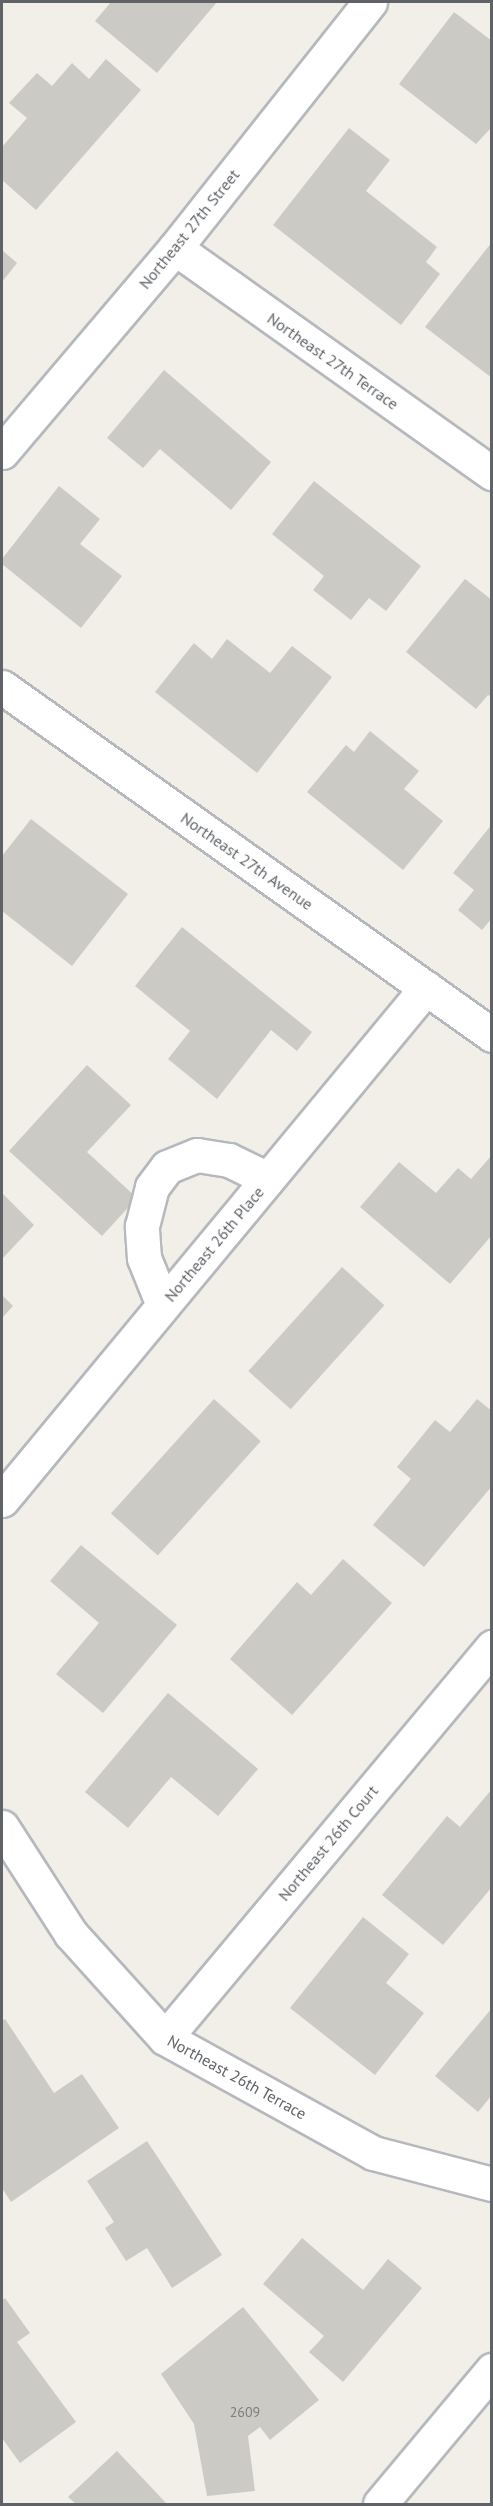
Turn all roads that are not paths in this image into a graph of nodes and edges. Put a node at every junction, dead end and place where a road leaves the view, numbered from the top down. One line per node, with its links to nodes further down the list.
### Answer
1 (370, 2): 2 (street, Northeast 27th Street)
2 (175, 248): 3 (street, Northeast 27th Street); 4 (street, Northeast 27th Terrace)
3 (2, 452)
4 (492, 473)
5 (2, 687): 6 (street, Northeast 27th Avenue)
6 (426, 988): 7 (street, Northeast 27th Avenue); 8 (street, Northeast 26th Place)
7 (492, 1035)
8 (268, 1179): 9 (street, Northeast 26th Place); 9 (street)
9 (163, 1305): 10 (street, Northeast 26th Place)
10 (2, 1500)
11 (492, 1647): 13 (street, Northeast 26th Court)
12 (2, 1827): 13 (street, Northeast 26th Terrace)
13 (165, 2038): 14 (street, Northeast 26th Terrace)
14 (492, 2184)
15 (492, 2370): 16 (street)
16 (380, 2505)

